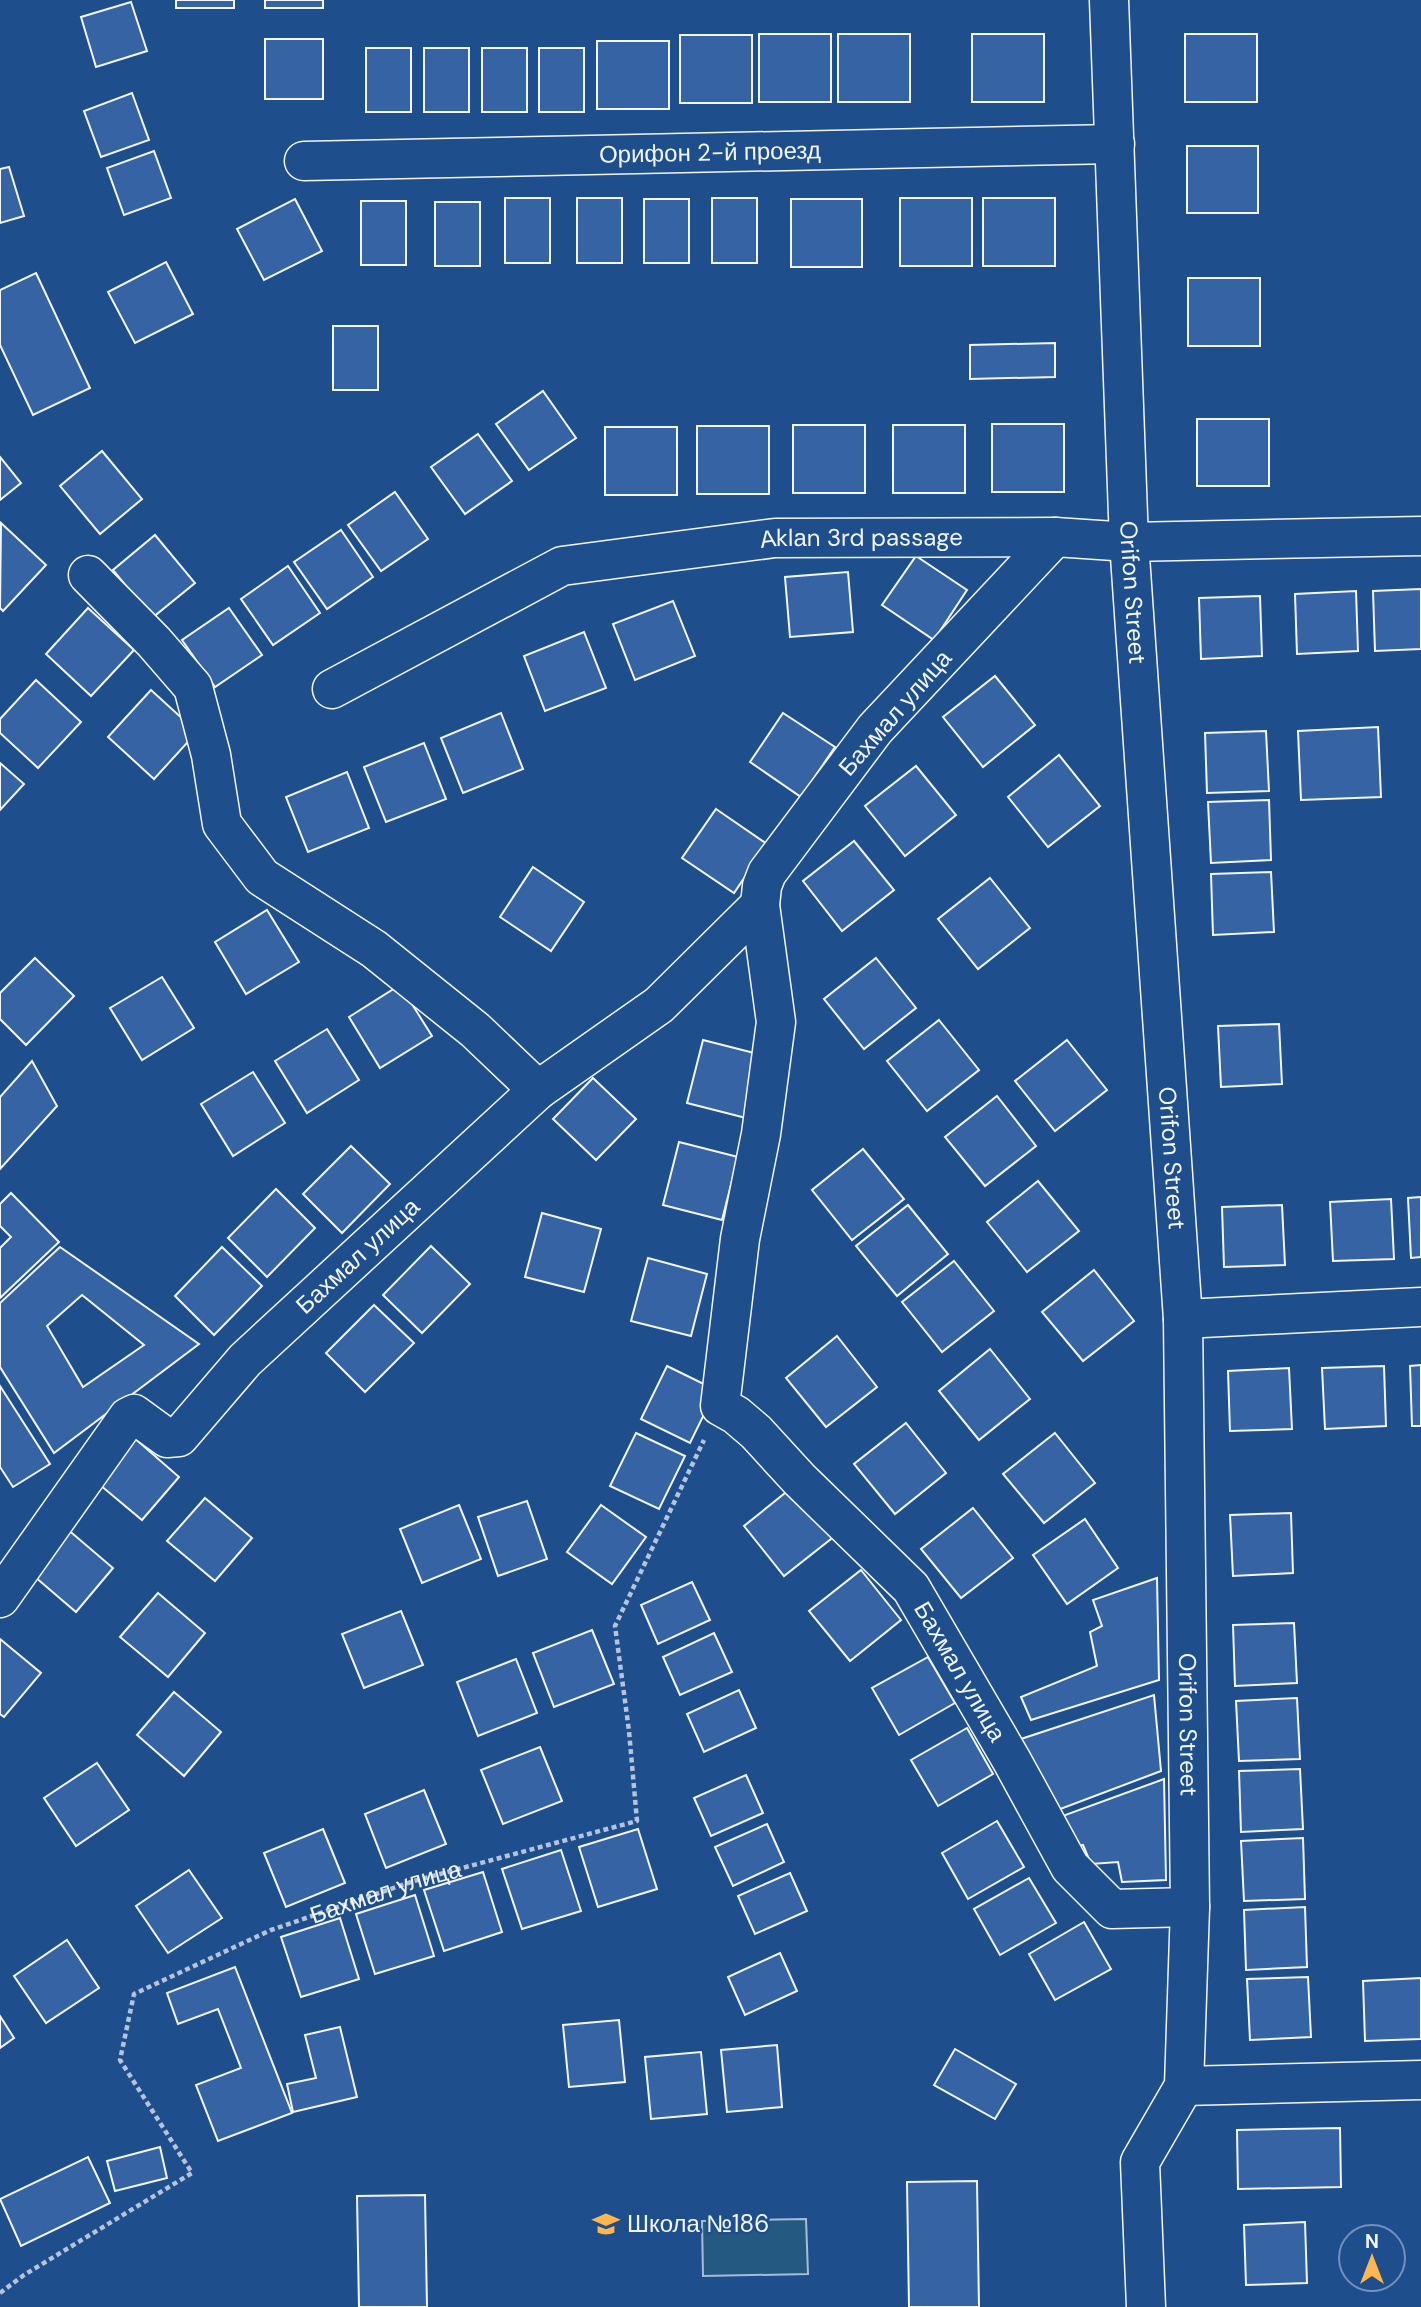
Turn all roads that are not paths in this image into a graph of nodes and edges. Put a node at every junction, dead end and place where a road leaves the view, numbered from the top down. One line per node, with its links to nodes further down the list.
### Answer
1 (1109, 0): 2 (street, Orifon Street)
2 (1115, 144): 3 (street, Орифон 2-й проезд); 6 (street, Orifon Street)
3 (303, 162)
4 (1421, 536): 6 (street, Аklаn 3rd passage)
5 (1055, 537): 6 (street, Аklаn 3rd passage); 8 (street, Аklаn 3rd passage); 9 (street, Бахмал улица)
6 (1129, 542): 12 (street, Orifon Street)
7 (88, 575): 10 (street)
8 (332, 689)
9 (760, 905): 10 (street, Бахмал улица); 14 (street, Бахмал улица)
10 (538, 1090): 13 (street, Бахмал улица)
11 (1421, 1307): 12 (street)
12 (1183, 1319): 14 (street, Orifon Street)
13 (0, 1598)
14 (1190, 1907): 16 (street, Orifon Street)
15 (1421, 2080): 16 (street)
16 (1184, 2085): 17 (street, Orifon Street)
17 (1146, 2307)

